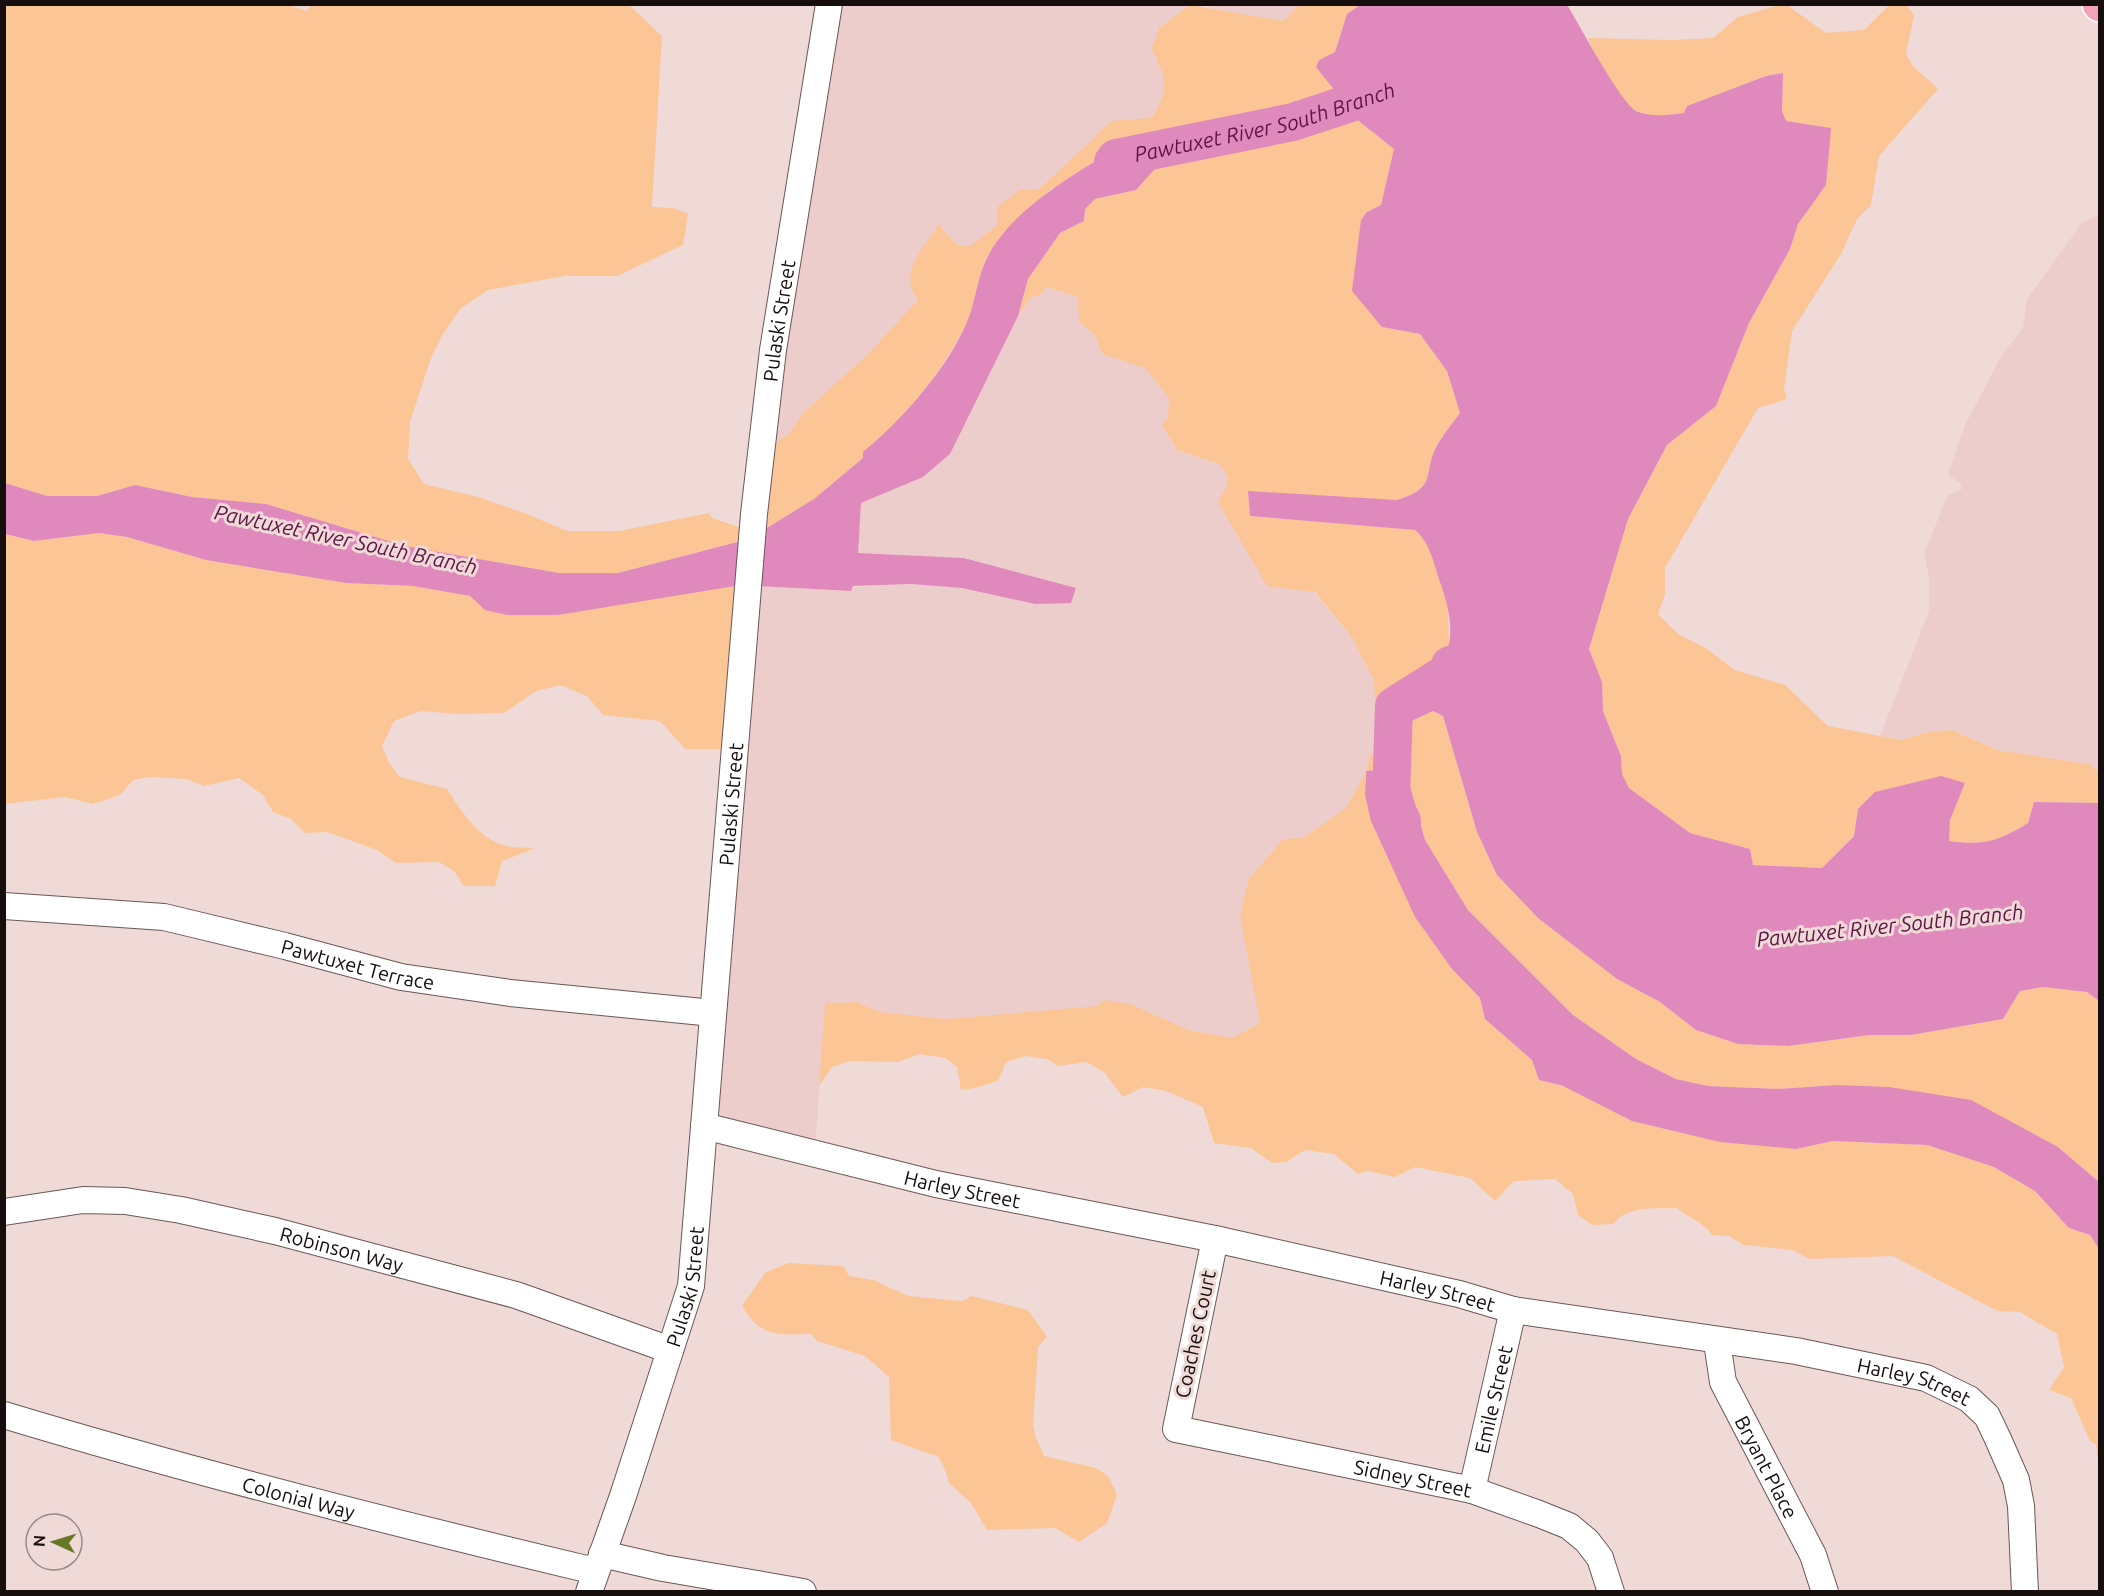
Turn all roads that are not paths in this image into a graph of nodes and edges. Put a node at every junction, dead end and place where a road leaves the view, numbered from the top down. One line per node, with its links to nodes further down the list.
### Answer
1 (829, 4): 3 (street, Pulaski Street)
2 (4, 906): 3 (street, Pawtuxet Terrace)
3 (713, 1013): 4 (street, Pulaski Street)
4 (704, 1126): 6 (street, Harley Street); 9 (street, Pulaski Street)
5 (4, 1212): 9 (street, Robinson Way)
6 (1215, 1239): 7 (street, Harley Street); 11 (street, Coaches Court)
7 (1513, 1310): 8 (street, Harley Street); 12 (street, Emile Street)
8 (1717, 1342): 16 (street, Bryant Place); 17 (street, Harley Street)
9 (670, 1350): 13 (street, Pulaski Street)
10 (4, 1415): 13 (street, Colonial Way)
11 (1176, 1429): 12 (street, Sidney Street)
12 (1472, 1490): 15 (street, Sidney Street)
13 (595, 1572): 14 (street, Colonial Way)
14 (803, 1592)
15 (1611, 1592)
16 (1825, 1592)
17 (2025, 1592)

